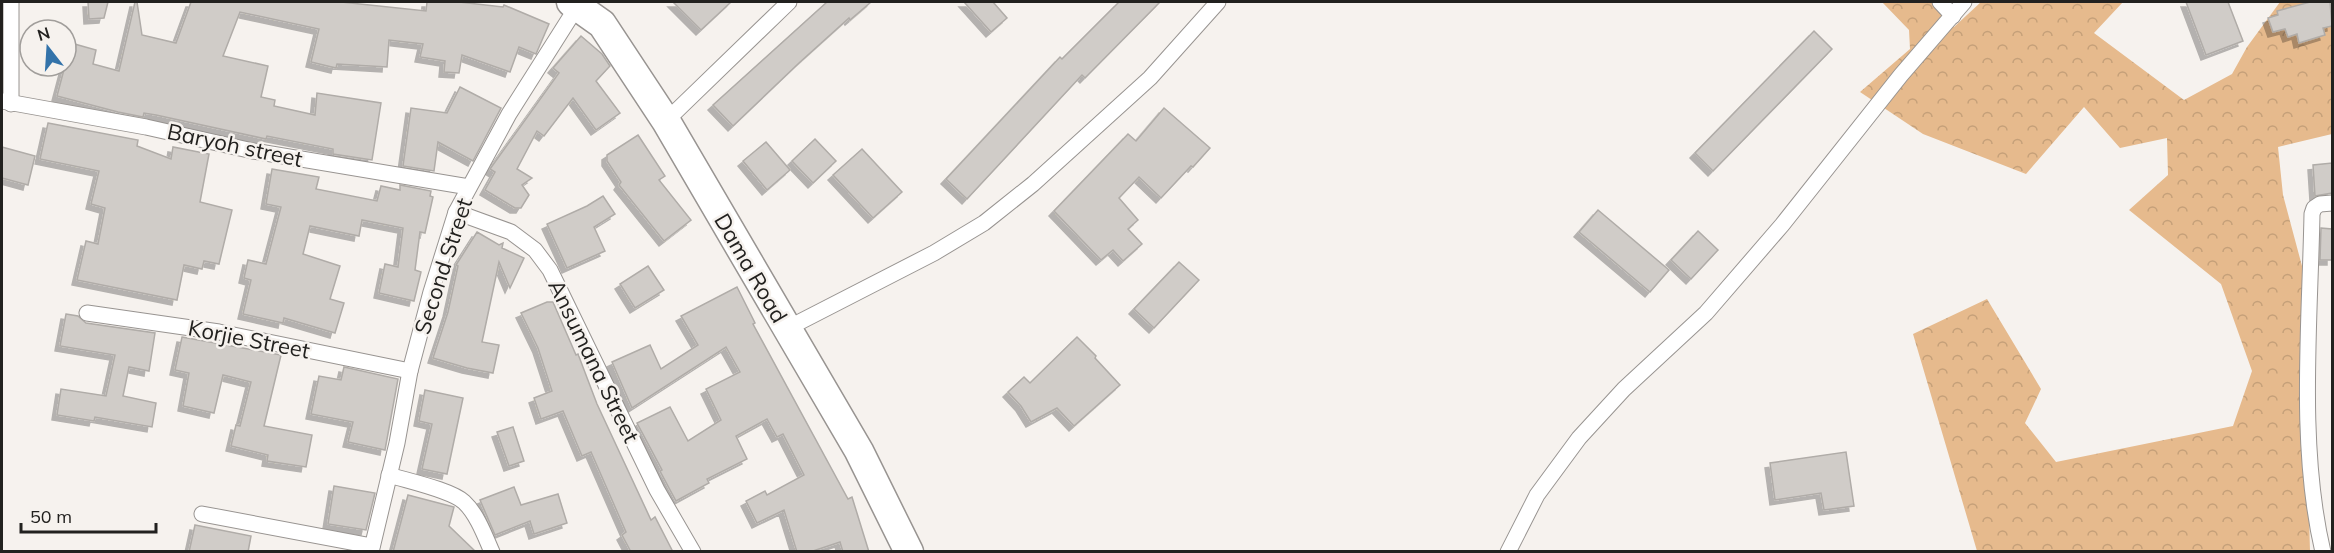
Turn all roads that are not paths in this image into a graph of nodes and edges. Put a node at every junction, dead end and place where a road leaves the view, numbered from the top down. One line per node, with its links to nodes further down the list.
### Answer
1 (11, 2): 8 (street)
2 (789, 2): 9 (street)
3 (1218, 2): 14 (street)
4 (1940, 2): 7 (street)
5 (1964, 2): 7 (street)
6 (575, 3): 9 (highway, Dama Road); 10 (street, Second Street)
7 (1953, 16): 22 (street)
8 (6, 103): 10 (street, Baryoh street)
9 (666, 121): 14 (highway, Dama Road)
10 (470, 187): 12 (street, Second Street)
11 (2332, 203): 23 (street)
12 (456, 212): 15 (street, Second Street); 20 (street, Ansumana Street)
13 (87, 313): 15 (street, Korjie Street)
14 (786, 328): 21 (highway, Dama Road)
15 (410, 371): 16 (street, Second Street)
16 (389, 475): 18 (street, Second Street); 19 (street)
17 (202, 514): 18 (street)
18 (371, 549)
19 (492, 552)
20 (693, 552)
21 (909, 552)
22 (1508, 552)
23 (2323, 552)

